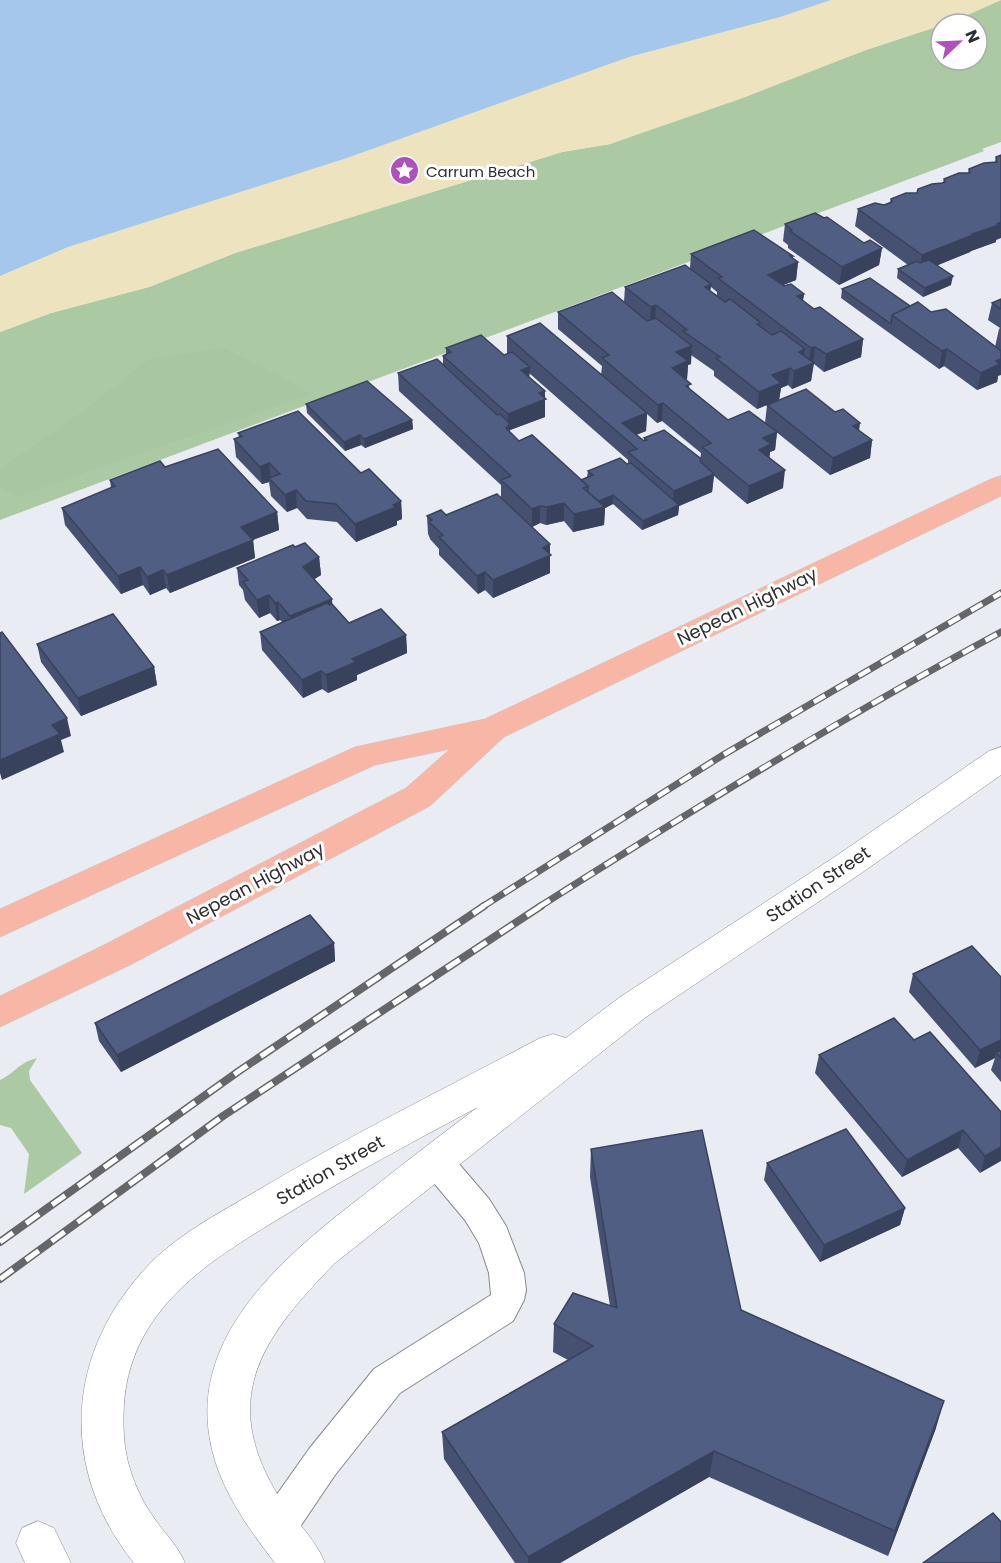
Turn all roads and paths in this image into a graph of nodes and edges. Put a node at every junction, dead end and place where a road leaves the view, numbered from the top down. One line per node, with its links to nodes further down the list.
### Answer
1 (1001, 485): 2 (highway, Nepean Highway)
2 (493, 729): 4 (highway, Nepean Highway); 6 (highway, Nepean Highway)
3 (1001, 759): 5 (street, Station Street)
4 (0, 924)
5 (633, 1007): 7 (street, Station Street); 9 (street, Station Street)
6 (0, 1012)
7 (435, 1160): 8 (street, Station Street); 8 (lane)
8 (275, 1530): 10 (street, Station Street)
9 (163, 1563)
10 (303, 1563)

